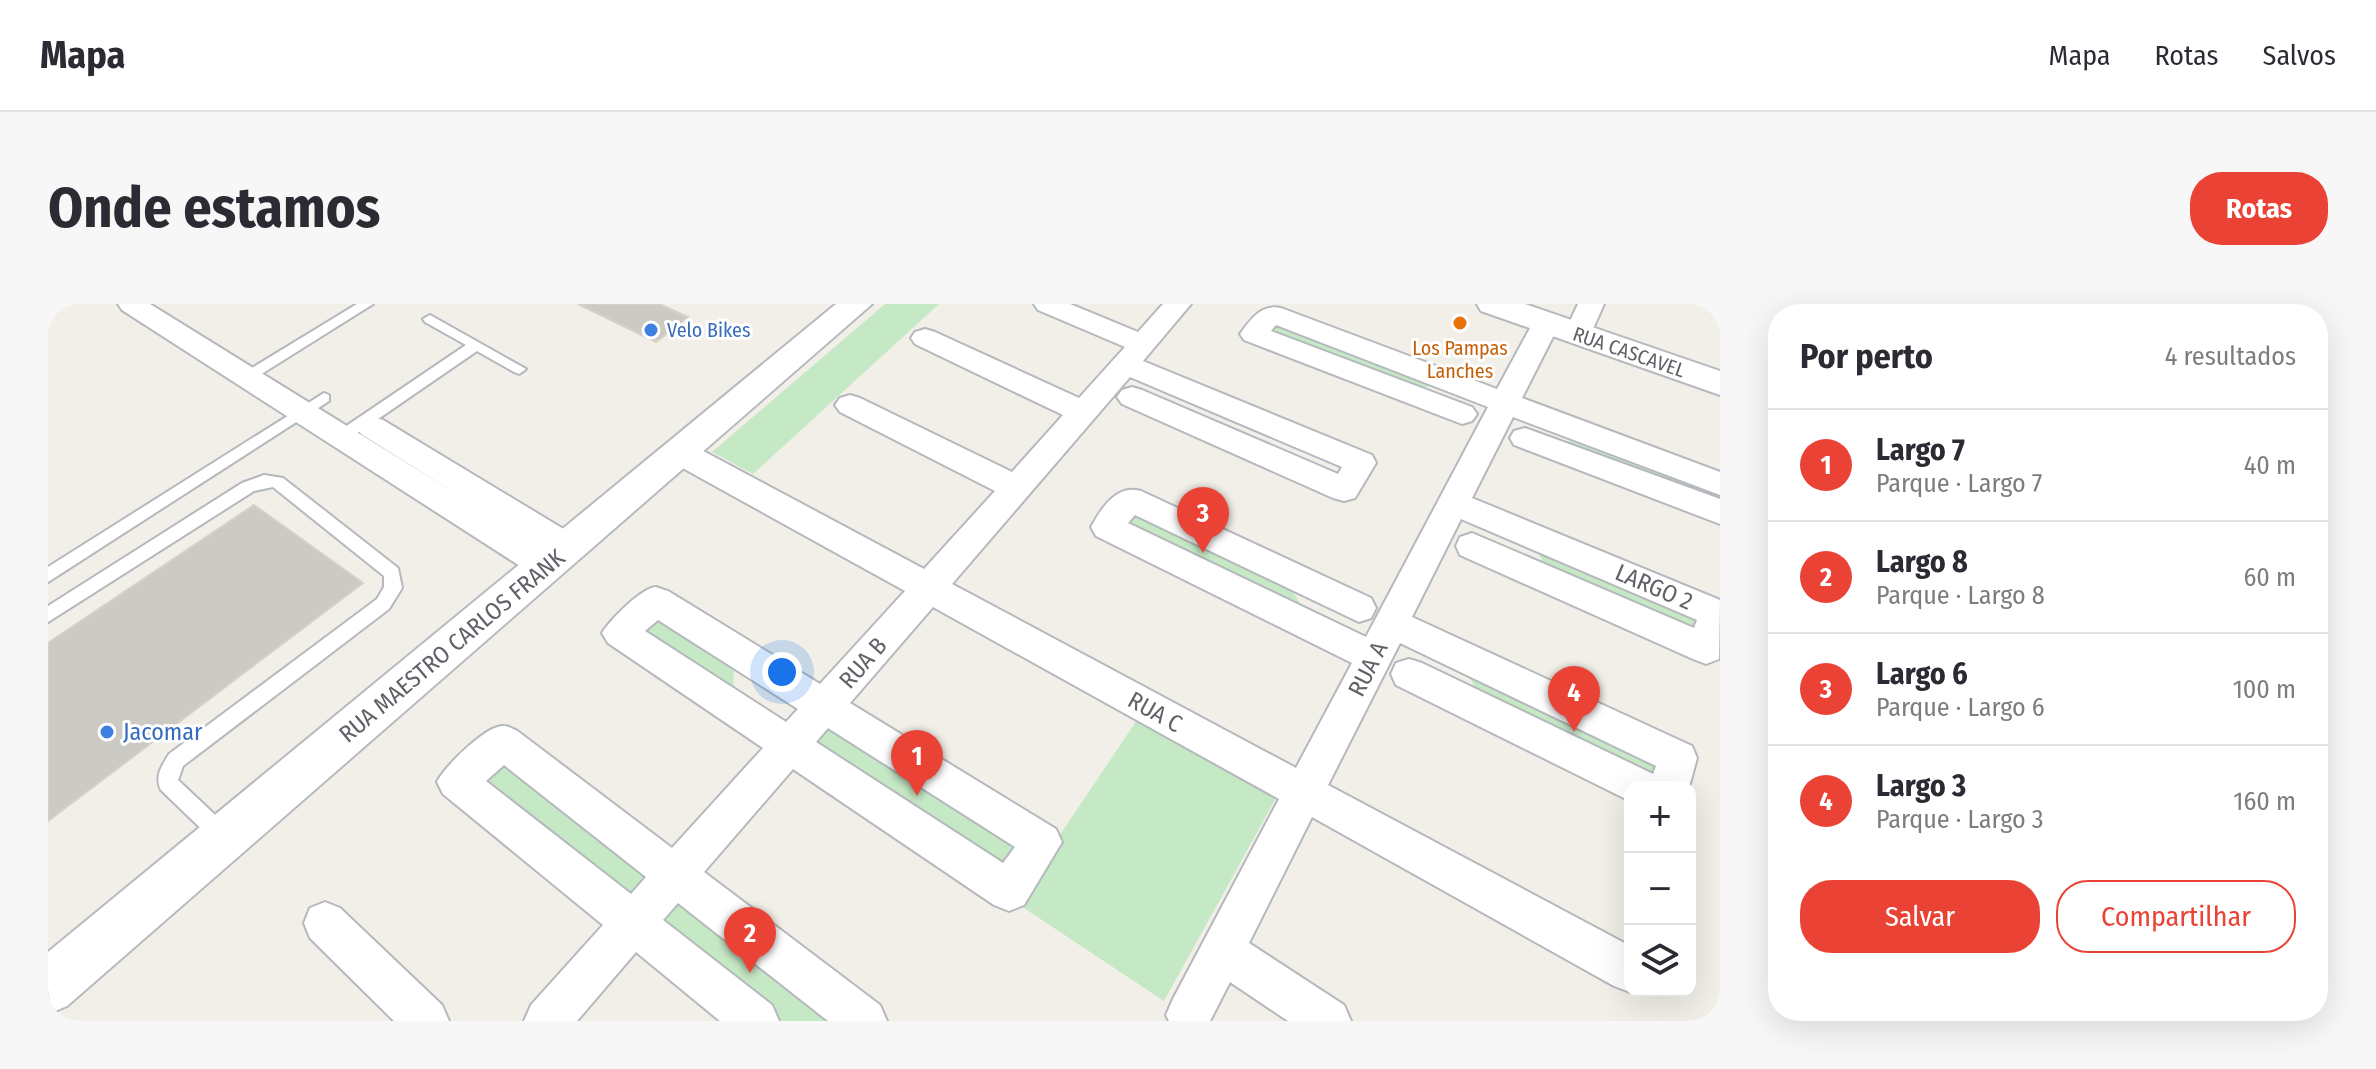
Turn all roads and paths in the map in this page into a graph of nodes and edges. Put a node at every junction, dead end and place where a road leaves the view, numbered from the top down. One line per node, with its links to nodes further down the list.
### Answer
1 (131, 304): 13 (street)
2 (366, 304): 13 (lane)
3 (856, 304): 24 (main road, RUA MAESTRO CARLOS FRANK)
4 (1047, 304): 11 (street)
5 (1178, 304): 11 (street, RUA B)
6 (1493, 304): 8 (main road, RUA CASCAVEL)
7 (430, 319): 10 (lane)
8 (1572, 320): 15 (main road, RUA CASCAVEL); 17 (street, RUA A)
9 (925, 338): 20 (street)
10 (476, 345): 12 (lane); 23 (lane)
11 (1133, 368): 14 (street); 20 (street, RUA B); 21 (street)
12 (519, 369)
13 (251, 371): 18 (street)
14 (1171, 383): 21 (street); 21 (street)
15 (1720, 383)
16 (1463, 400): 16 (street); 17 (street)
17 (1505, 403): 22 (street); 27 (street, RUA A)
18 (313, 404): 23 (street); 32 (lane)
19 (850, 405): 26 (street)
20 (1083, 412): 26 (street, RUA B)
21 (1186, 420)
22 (1536, 428): 25 (street); 28 (street)
23 (352, 429): 31 (street)
24 (681, 453): 31 (main road, RUA MAESTRO CARLOS FRANK); 36 (street, RUA C)
25 (1720, 484)
26 (1016, 488): 36 (street, RUA B)
27 (1454, 503): 29 (street, LARGO 2); 39 (street, RUA A)
28 (1720, 512)
29 (1515, 528): 33 (street); 33 (street, LARGO 2)
30 (1472, 546): 33 (street, LARGO 2)
31 (557, 557): 52 (main road, RUA MAESTRO CARLOS FRANK)
32 (48, 575)
33 (1538, 575)
34 (1296, 578): 39 (street); 40 (street); 40 (street)
35 (48, 586): 37 (lane)
36 (928, 588): 45 (street, RUA B); 51 (street, RUA C)
37 (66, 603): 38 (lane); 52 (lane)
38 (48, 615)
39 (1376, 615): 41 (street); 43 (street, RUA A)
40 (1329, 635): 43 (street)
41 (1444, 648): 46 (street); 50 (street)
42 (744, 656): 45 (street); 47 (street); 47 (street)
43 (1374, 657): 51 (street, RUA A)
44 (1409, 674): 46 (street)
45 (824, 706): 48 (street, RUA B); 48 (street)
46 (1479, 709): 49 (street)
47 (744, 715): 48 (street)
48 (790, 745): 53 (street, RUA B)
49 (1628, 781)
50 (1671, 781)
51 (1304, 793): 56 (street, RUA A); 57 (street, RUA C)
52 (225, 838): 58 (main road, RUA MAESTRO CARLOS FRANK)
53 (675, 876): 55 (street, RUA B); 55 (street); 63 (street)
54 (325, 923): 60 (street)
55 (633, 923): 61 (street, RUA B); 62 (street)
56 (1222, 951): 59 (street, RUA A); 64 (street)
57 (1624, 967)
58 (48, 987)
59 (1189, 1015)
60 (426, 1021)
61 (547, 1021)
62 (756, 1021)
63 (864, 1021)
64 (1328, 1021)

